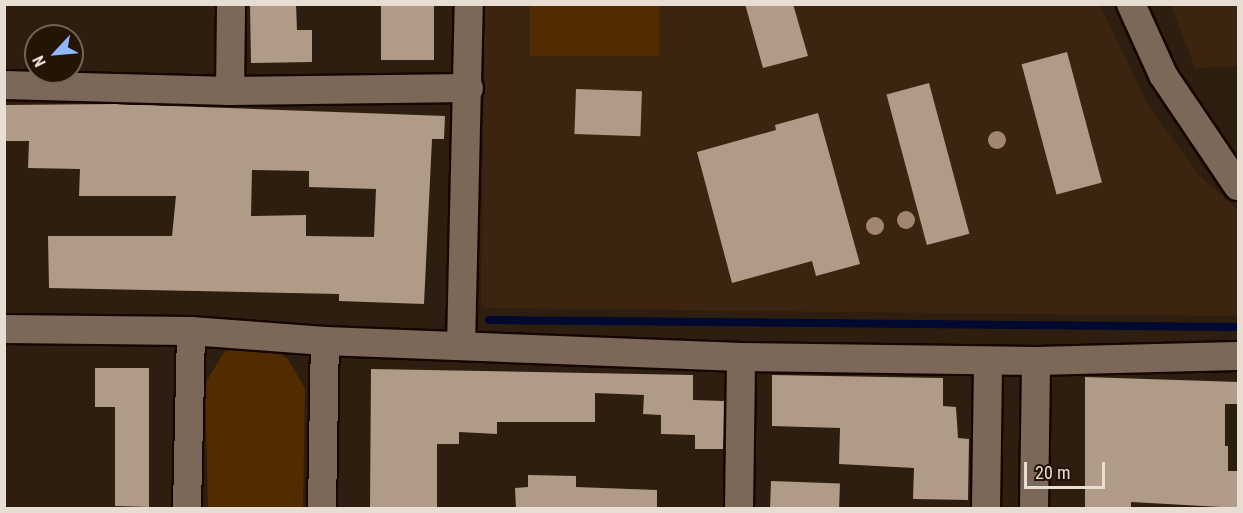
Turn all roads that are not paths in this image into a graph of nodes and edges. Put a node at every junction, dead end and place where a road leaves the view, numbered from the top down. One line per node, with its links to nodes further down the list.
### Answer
1 (231, 4): 6 (street)
2 (469, 4): 5 (street)
3 (1131, 4): 7 (street)
4 (4, 85): 6 (street)
5 (469, 88): 6 (street); 11 (street)
6 (230, 91)
7 (1239, 186)
8 (4, 329): 9 (street)
9 (191, 331): 10 (street); 16 (street)
10 (325, 341): 11 (street); 17 (street)
11 (461, 346): 13 (street)
12 (1239, 356): 15 (street)
13 (741, 357): 14 (street); 18 (street)
14 (988, 361): 15 (street); 19 (street)
15 (1036, 361): 20 (street)
16 (187, 508)
17 (322, 508)
18 (739, 508)
19 (986, 508)
20 (1034, 508)

